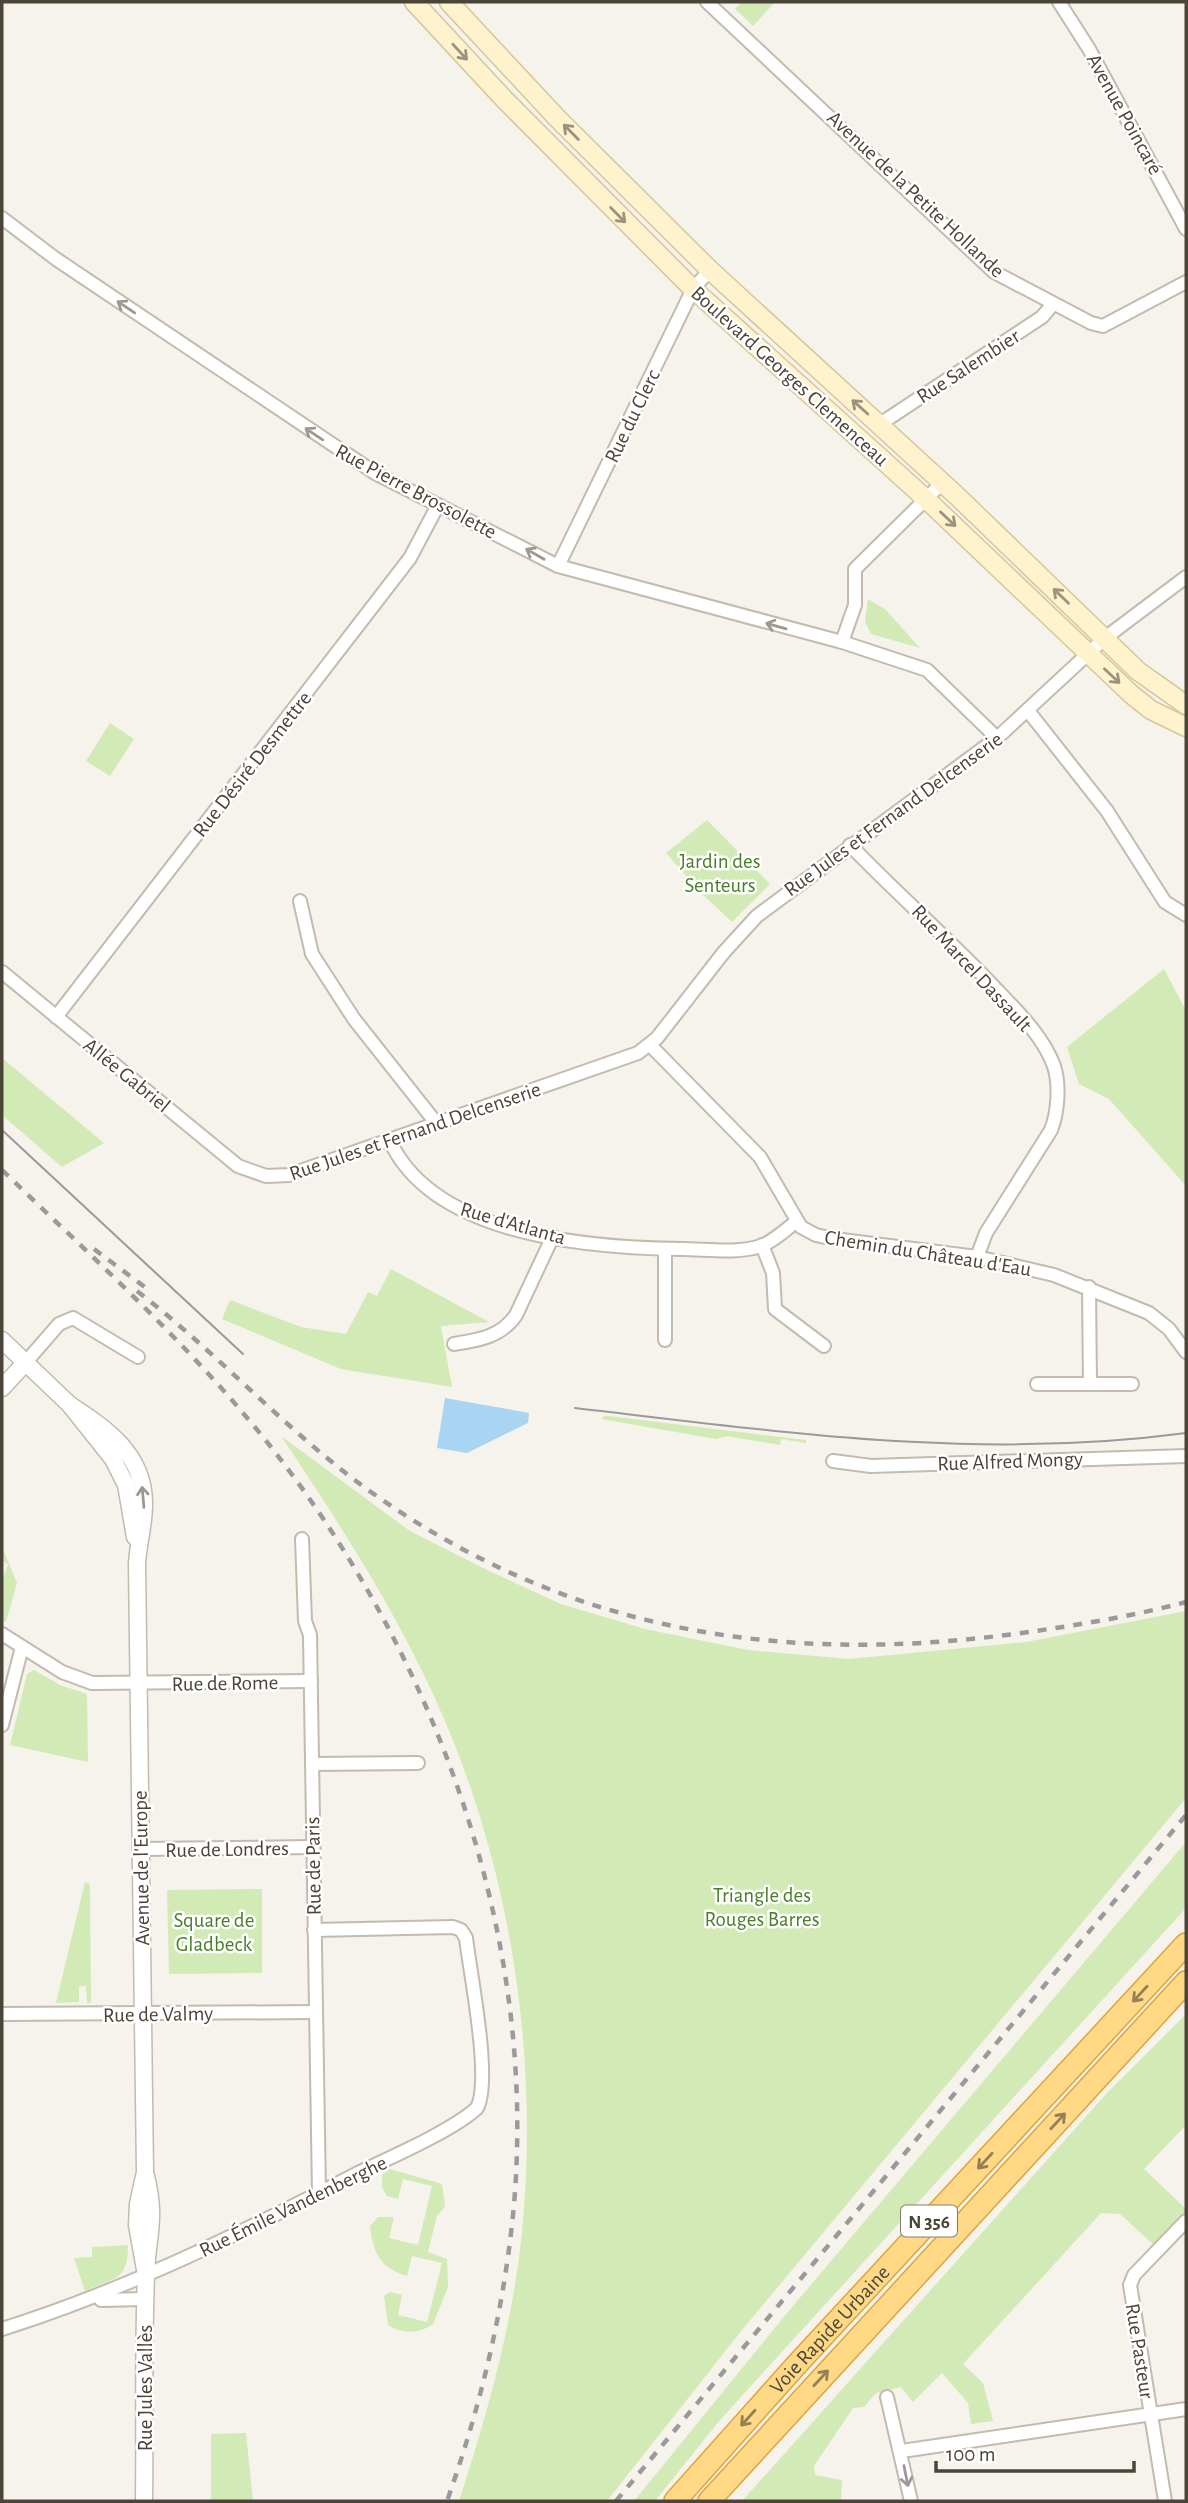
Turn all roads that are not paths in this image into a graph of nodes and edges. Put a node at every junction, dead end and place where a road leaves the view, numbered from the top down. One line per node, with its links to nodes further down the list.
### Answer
1 (414, 2): 9 (main road, Boulevard Georges Clemenceau, one-way to 9)
2 (449, 2): 7 (main road, Boulevard Georges Clemenceau, one-way to 2)
3 (707, 2): 10 (street, Avenue de la Petite Hollande)
4 (1059, 2): 6 (street, Avenue Poincaré)
5 (2, 218): 14 (street, Rue Pierre Brossolette, one-way to 5)
6 (1186, 229)
7 (710, 270): 9 (street, Rue du Clerc); 11 (main road, Boulevard Georges Clemenceau, one-way to 7)
8 (1186, 282): 10 (street, Avenue de la Petite Hollande)
9 (693, 289): 13 (main road, Boulevard Georges Clemenceau); 15 (street, Rue du Clerc)
10 (1053, 303): 11 (street, Rue Salembier)
11 (880, 424): 12 (main road, Boulevard Georges Clemenceau)
12 (942, 483): 13 (street); 17 (main road, Boulevard Georges Clemenceau, one-way to 12)
13 (926, 499): 18 (street); 19 (main road, Boulevard Georges Clemenceau, one-way to 19)
14 (439, 505): 15 (street, Rue Pierre Brossolette, one-way to 14); 28 (street, Rue Désiré Desmettre)
15 (558, 566): 18 (street, Rue Pierre Brossolette, one-way to 15)
16 (1186, 577): 17 (street, Rue Jules et Fernand Delcenserie)
17 (1105, 638): 19 (street, Rue Jules et Fernand Delcenserie); 20 (main road, Boulevard Georges Clemenceau)
18 (842, 642): 23 (street, Rue Pierre Brossolette)
19 (1088, 654): 21 (street, Rue Jules et Fernand Delcenserie); 22 (main road, Boulevard Georges Clemenceau, one-way to 22)
20 (1186, 705)
21 (1028, 712): 23 (street, Rue Jules et Fernand Delcenserie); 26 (street)
22 (1186, 727)
23 (997, 738): 24 (street, Rue Jules et Fernand Delcenserie)
24 (850, 845): 29 (street, Rue Jules et Fernand Delcenserie); 37 (street, Rue Marcel Dassault)
25 (300, 901): 30 (street)
26 (1186, 915)
27 (2, 972): 28 (street, Allée Gabriel)
28 (56, 1017): 32 (street, Allée Gabriel)
29 (650, 1045): 30 (street, Rue Jules et Fernand Delcenserie); 33 (street, Chemin du Château d'Eau)
30 (437, 1124): 31 (street, Rue Jules et Fernand Delcenserie)
31 (390, 1141): 32 (street, Rue Jules et Fernand Delcenserie); 34 (street, Rue d'Atlanta)
32 (256, 1173)
33 (796, 1222): 35 (street, Rue d'Atlanta); 37 (street, Chemin du Château d'Eau)
34 (553, 1236): 36 (street, Rue d'Atlanta); 41 (street)
35 (762, 1245): 36 (street, Rue d'Atlanta); 42 (street)
36 (665, 1249): 40 (street)
37 (977, 1257): 38 (street, Chemin du Château d'Eau)
38 (1089, 1287): 43 (street, Chemin du Château d'Eau); 47 (street)
39 (2, 1340): 45 (street, Avenue de l'Europe)
40 (665, 1340)
41 (454, 1344)
42 (824, 1346)
43 (1186, 1352)
44 (138, 1357): 45 (street)
45 (26, 1362): 49 (street); 56 (street, Avenue de l'Europe)
46 (1037, 1384): 47 (street)
47 (1090, 1384): 48 (street)
48 (1132, 1384)
49 (2, 1388)
50 (1186, 1456): 51 (street, Rue Alfred Mongy)
51 (833, 1461)
52 (303, 1539): 55 (street, Rue de Paris)
53 (2, 1634): 54 (street, Rue de Rome)
54 (22, 1647): 56 (street, Rue de Rome); 57 (street)
55 (311, 1681): 56 (street, Rue de Rome); 59 (street, Rue de Paris)
56 (139, 1684): 61 (street, Avenue de l'Europe)
57 (2, 1725)
58 (418, 1763): 59 (street)
59 (312, 1764): 60 (street, Rue de Paris)
60 (313, 1847): 61 (street, Rue de Londres); 62 (street, Rue de Paris)
61 (141, 1850): 69 (street, Avenue de l'Europe)
62 (314, 1930): 67 (street, Rue de Paris); 70 (street, Rue Émile Vandenberghe)
63 (1186, 1937): 65 (highway)
64 (1186, 1944): 65 (highway, Voie Rapide Urbaine / N 356)
65 (1169, 1962): 81 (highway, Voie Rapide Urbaine / N 356, one-way to 81)
66 (1186, 1984): 82 (highway, Voie Rapide Urbaine / N 356, one-way to 66)
67 (314, 2012): 69 (street, Rue de Valmy); 70 (street, Rue de Paris)
68 (2, 2014): 69 (street, Rue de Valmy)
69 (143, 2014): 72 (street, Avenue de l'Europe)
70 (319, 2194): 72 (street, Rue Émile Vandenberghe)
71 (1186, 2221): 78 (street, Rue Pasteur)
72 (146, 2275): 73 (street, Rue Jules Vallès); 74 (street, Rue Émile Vandenberghe)
73 (145, 2299): 74 (street, Rue Émile Vandenberghe); 80 (street, Rue Jules Vallès)
74 (74, 2306): 75 (street, Rue Émile Vandenberghe)
75 (2, 2329)
76 (887, 2397): 79 (street)
77 (1186, 2409): 78 (street)
78 (1150, 2414): 79 (street); 84 (street, Rue Pasteur)
79 (902, 2451): 83 (street, one-way to 83)
80 (144, 2501)
81 (675, 2501)
82 (709, 2501)
83 (911, 2501)
84 (1165, 2501)

